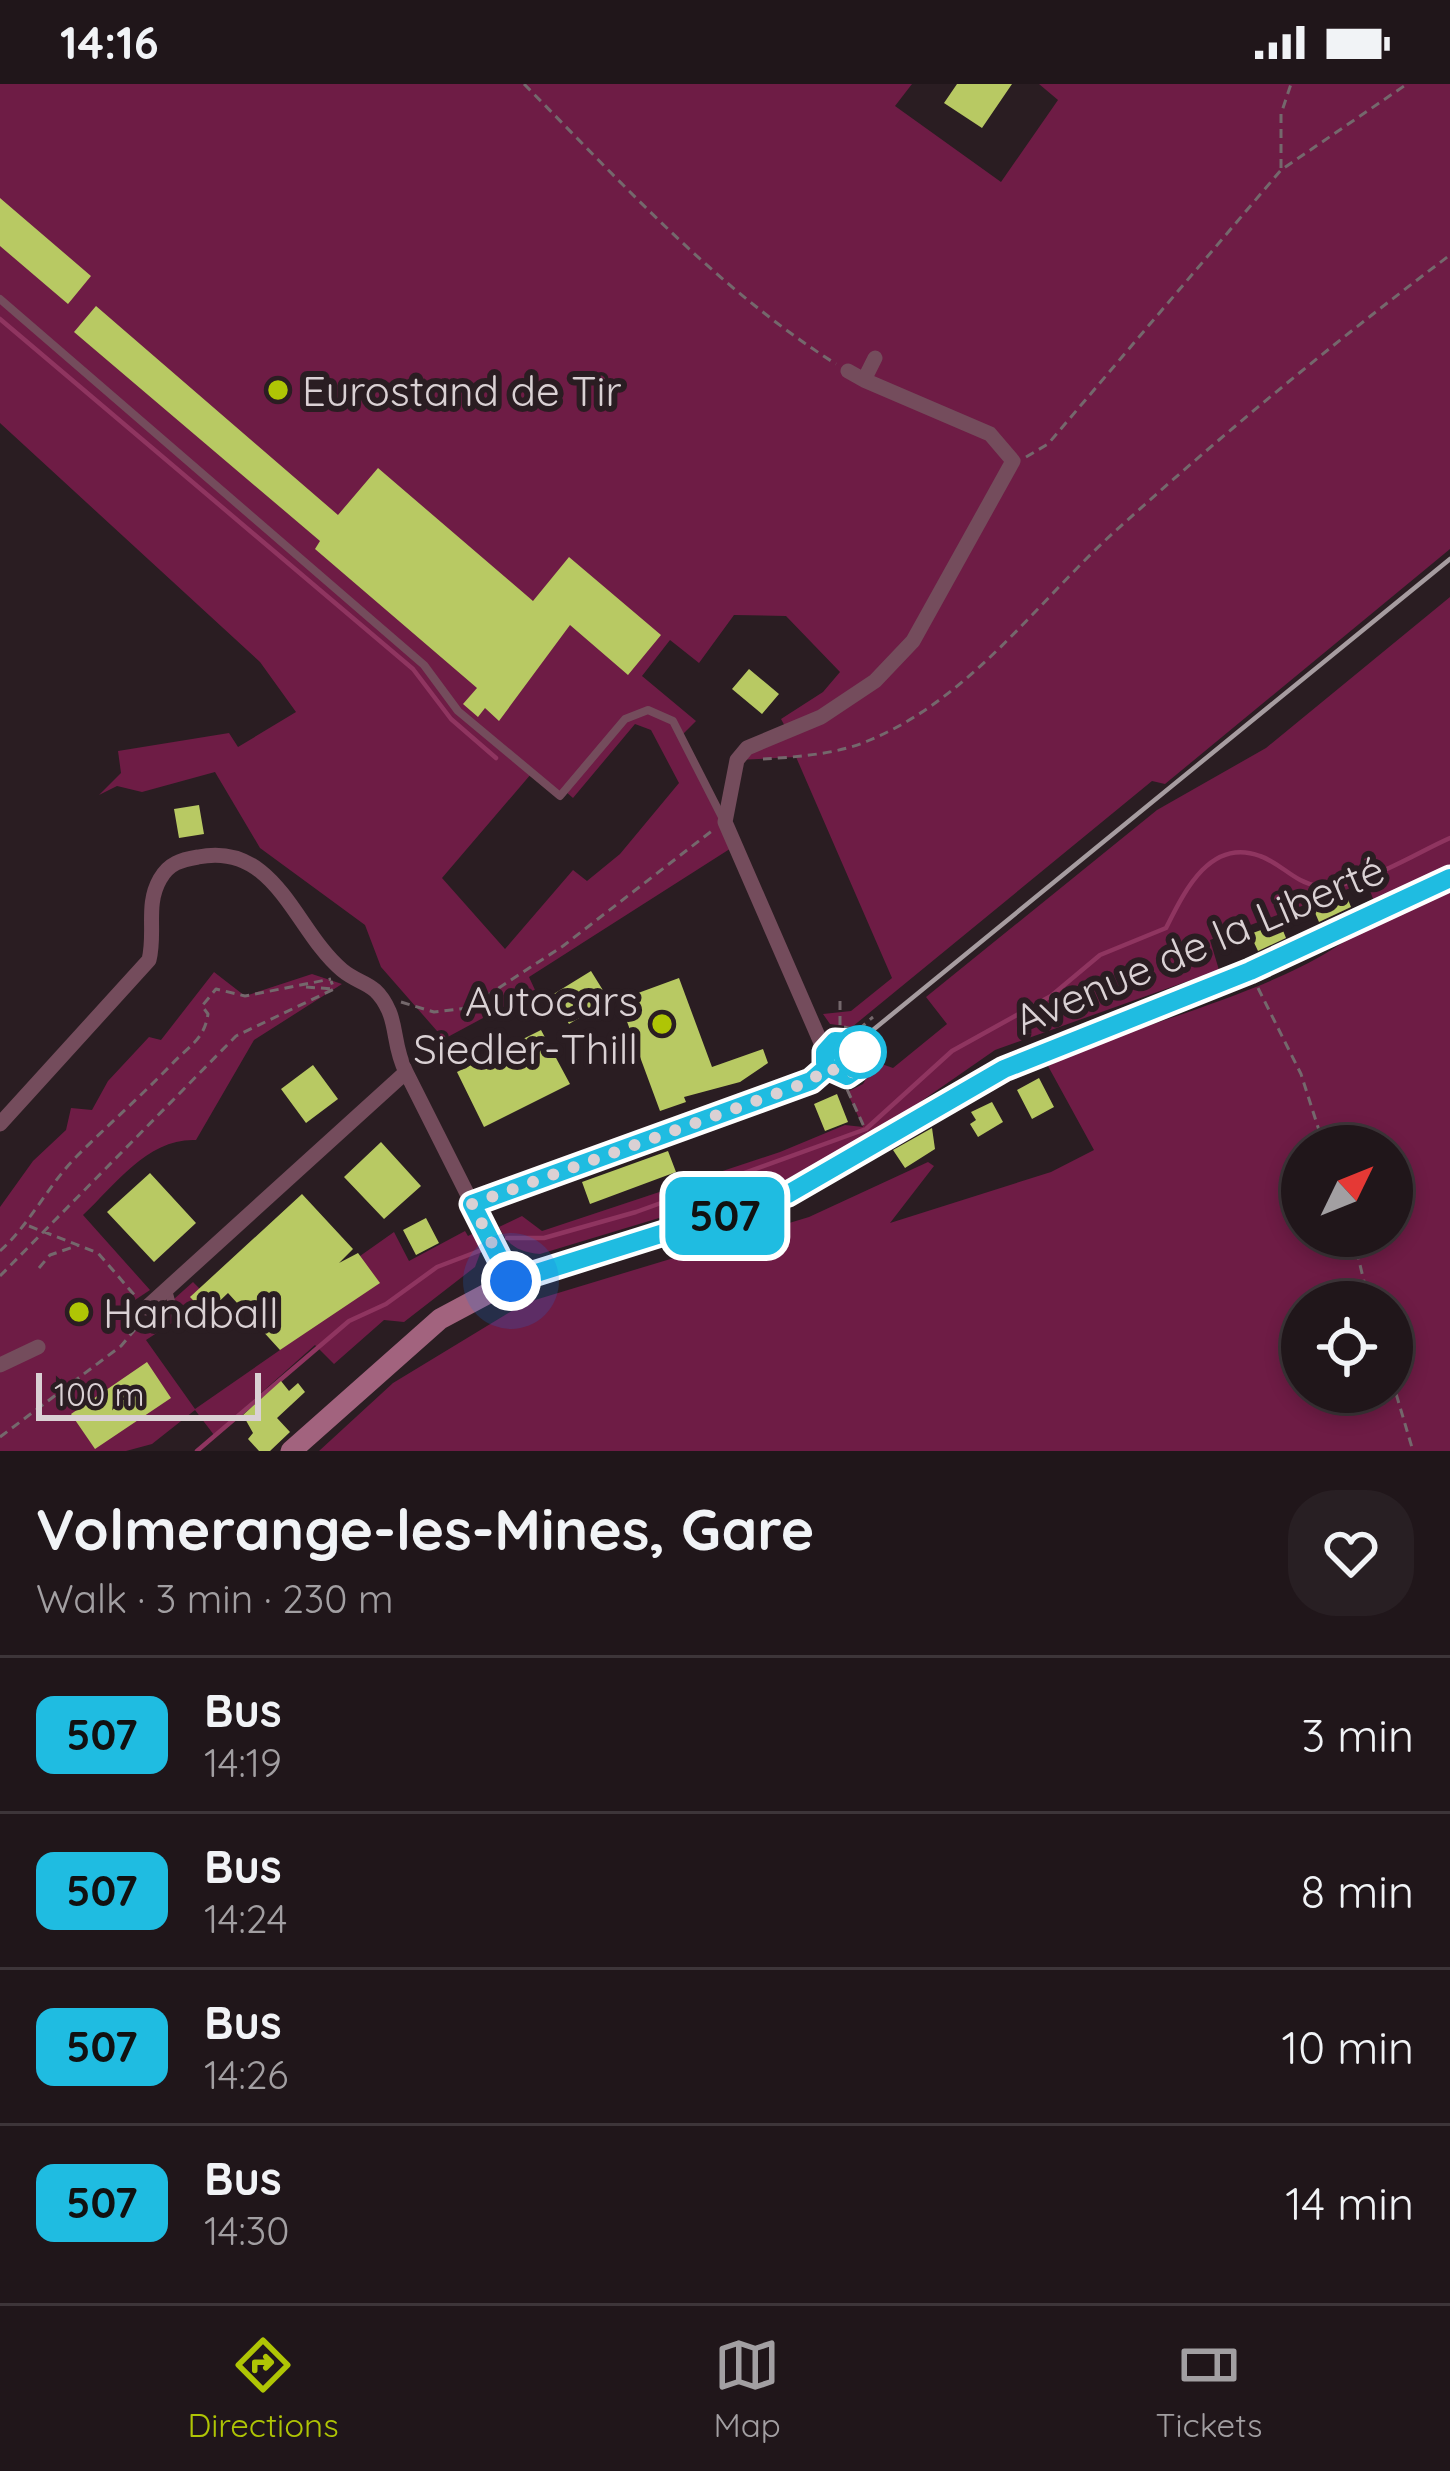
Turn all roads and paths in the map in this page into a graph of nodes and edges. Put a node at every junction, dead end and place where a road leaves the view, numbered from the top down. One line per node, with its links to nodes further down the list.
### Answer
1 (524, 84): 8 (path)
2 (1291, 84): 4 (path)
3 (1407, 84): 4 (path)
4 (1281, 170): 10 (path)
5 (1450, 255): 11 (path)
6 (0, 299): 12 (lane)
7 (874, 358): 9 (street)
8 (848, 371): 9 (street)
9 (864, 380): 10 (street)
10 (1013, 461): 11 (street)
11 (737, 760): 12 (street)
12 (725, 822): 18 (path); 21 (street)
13 (1450, 878): 14 (main road, Avenue de la Liberté)
14 (1250, 971): 24 (path); 33 (main road, Avenue de la Liberté)
15 (297, 987): 16 (path); 16 (path); 27 (path)
16 (334, 989): 28 (path)
17 (840, 995): 20 (path)
18 (379, 997): 22 (street); 23 (street)
19 (873, 1017): 20 (path)
20 (840, 1033): 21 (street); 21 (street)
21 (831, 1065): 25 (path); 26 (street)
22 (406, 1072): 26 (street); 34 (street)
23 (0, 1124)
24 (1317, 1125)
25 (865, 1127)
26 (472, 1204): 33 (street)
27 (28, 1226): 28 (path); 30 (path)
28 (44, 1228): 29 (path); 32 (path)
29 (81, 1245): 31 (path); 35 (path)
30 (0, 1251)
31 (39, 1268)
32 (0, 1276)
33 (511, 1281): 41 (main road, Avenue de la Liberté)
34 (168, 1288): 35 (street); 36 (lane)
35 (146, 1308): 40 (path)
36 (177, 1322)
37 (38, 1347): 38 (street)
38 (0, 1365)
39 (1401, 1413): 42 (path)
40 (0, 1437)
41 (291, 1451)
42 (1412, 1451)

